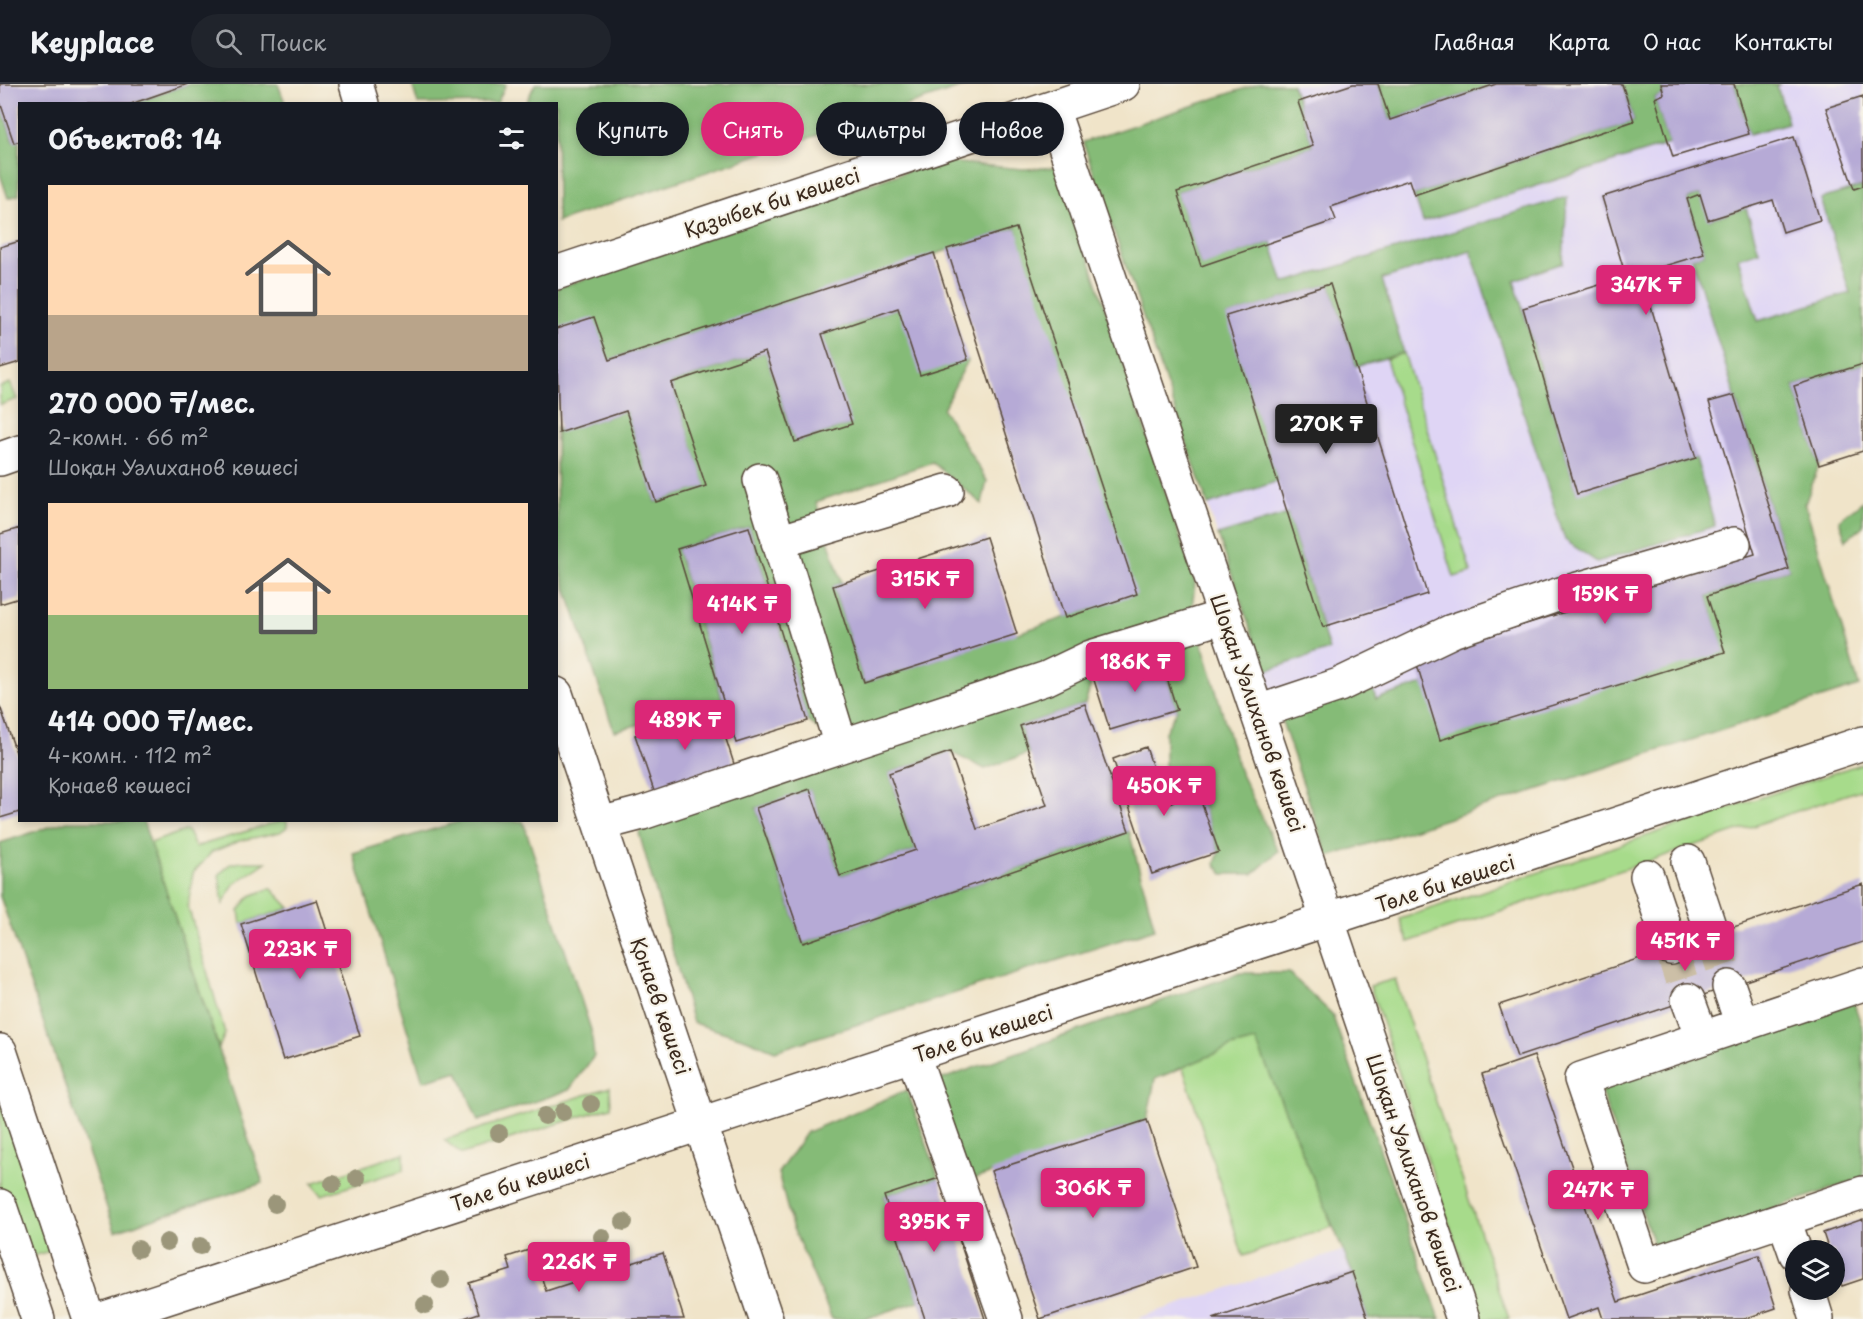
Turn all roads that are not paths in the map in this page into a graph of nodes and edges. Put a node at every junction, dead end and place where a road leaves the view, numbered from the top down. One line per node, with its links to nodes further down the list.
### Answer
1 (356, 84): 3 (street)
2 (1123, 84): 4 (street, Қазыбек би көшесі)
3 (361, 102)
4 (1064, 104)
5 (959, 139): 7 (street, Қазыбек би көшесі)
6 (1064, 143): 14 (street, Шоқан Уәлиханов көшесі)
7 (558, 272)
8 (18, 453): 9 (street)
9 (0, 459)
10 (760, 480): 12 (street)
11 (947, 491): 12 (street)
12 (778, 542): 18 (street)
13 (1734, 544): 16 (street)
14 (1225, 616): 16 (street, Шоқан Уәлиханов көшесі); 18 (street)
15 (558, 700): 19 (street, Қонаев көшесі)
16 (1258, 712): 22 (street, Шоқан Уәлиханов көшесі)
17 (1863, 743): 22 (street, Төле би көшесі)
18 (841, 746): 19 (street)
19 (600, 824): 32 (street, Қонаев көшесі)
20 (1688, 862): 23 (street)
21 (1647, 876): 24 (street)
22 (1329, 921): 31 (street, Төле би көшесі); 43 (street, Шоқан Уәлиханов көшесі)
23 (1712, 935)
24 (1671, 948)
25 (1863, 984): 28 (street)
26 (1729, 987): 28 (street)
27 (1688, 1000): 29 (street)
28 (1742, 1024): 29 (street)
29 (1702, 1038): 35 (street)
30 (0, 1051): 39 (street)
31 (913, 1055): 32 (street, Төле би көшесі); 42 (street)
32 (701, 1124): 40 (street, Төле би көшесі); 41 (street, Қонаев көшесі)
33 (1863, 1193): 35 (street)
34 (0, 1206): 38 (street)
35 (1784, 1220): 36 (street)
36 (1791, 1240)
37 (1811, 1300): 44 (street)
38 (38, 1319)
39 (89, 1319)
40 (102, 1319)
41 (766, 1319)
42 (1006, 1319)
43 (1463, 1319)
44 (1817, 1319)

